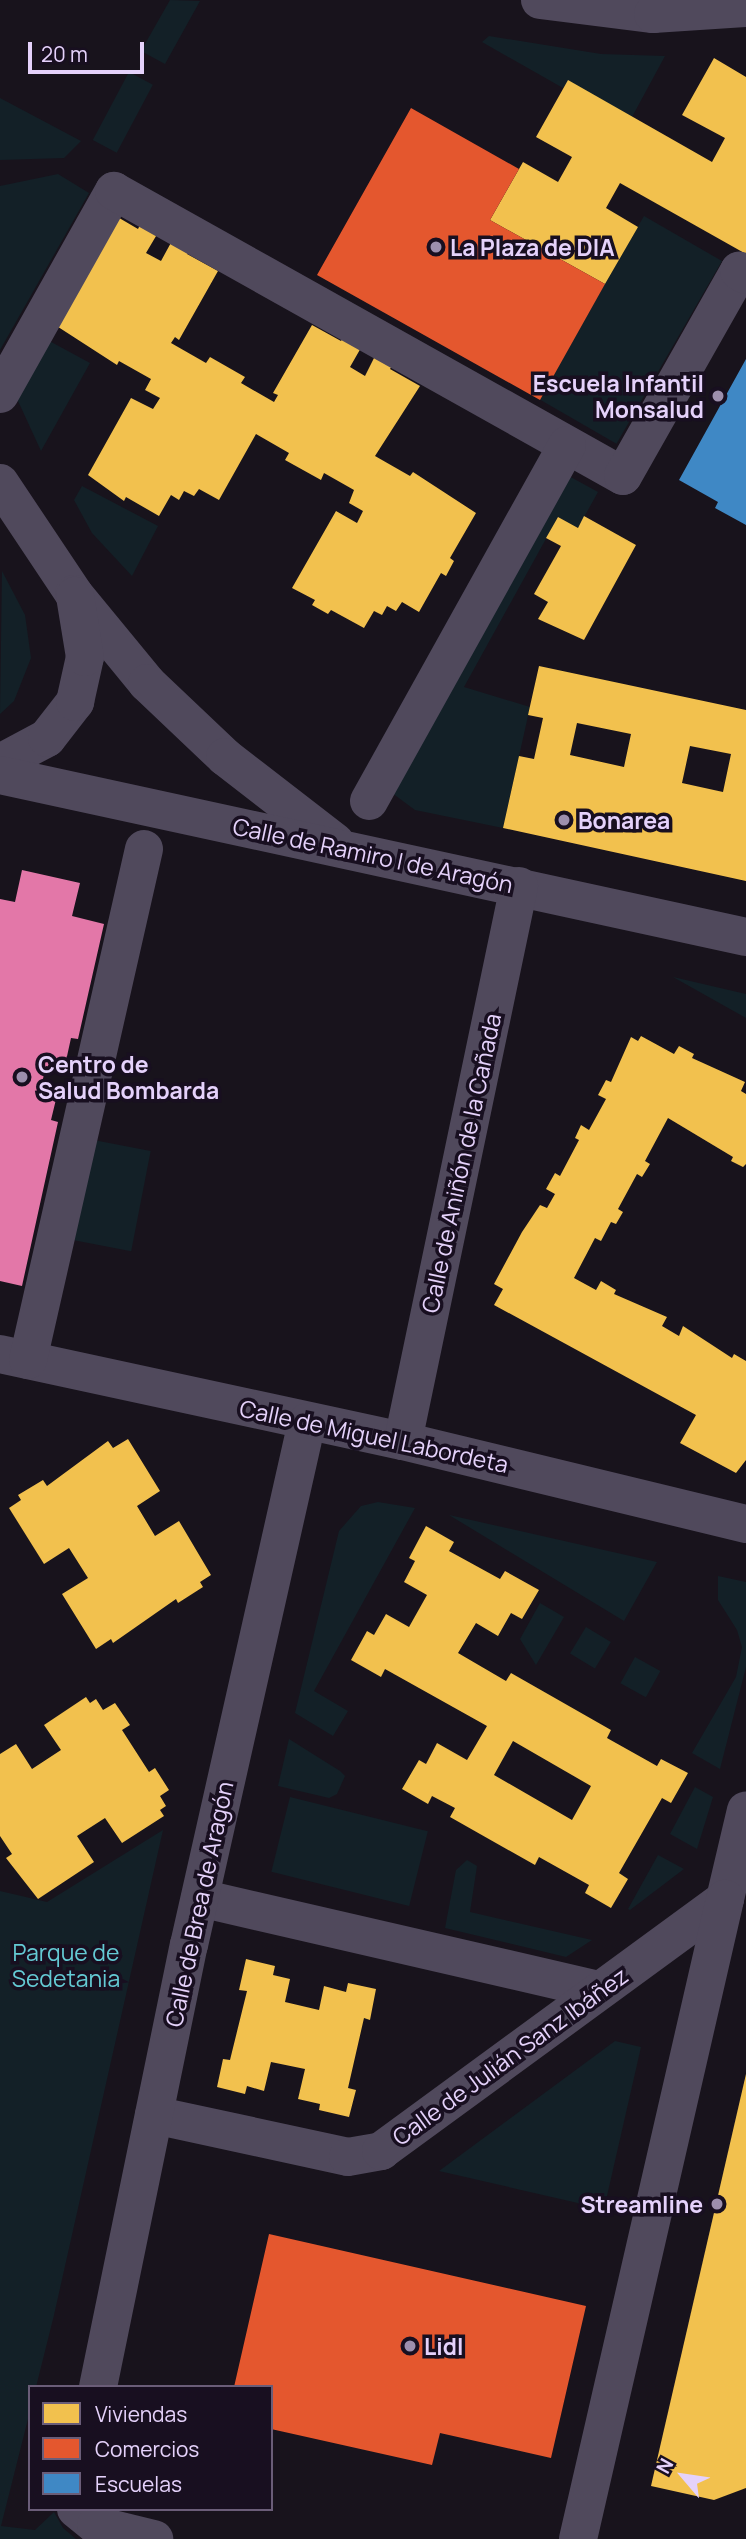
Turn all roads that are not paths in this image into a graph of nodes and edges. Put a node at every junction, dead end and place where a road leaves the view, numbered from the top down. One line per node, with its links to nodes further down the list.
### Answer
1 (540, 0): 2 (street)
2 (746, 8)
3 (746, 275): 5 (street)
4 (0, 394): 5 (street)
5 (567, 445): 10 (street)
6 (0, 483): 7 (street)
7 (74, 594): 8 (street); 11 (street)
8 (0, 763)
9 (0, 775): 11 (street, Calle de Ramiro I de Aragón)
10 (369, 801)
11 (342, 847): 13 (street, Calle de Ramiro I de Aragón)
12 (144, 849): 15 (street)
13 (519, 886): 14 (street, Calle de Ramiro I de Aragón); 17 (street, Calle de Aniñón de la Cañada)
14 (746, 937)
15 (14, 1357): 16 (street, Calle de Miguel Labordeta)
16 (307, 1422): 17 (street, Calle de Miguel Labordeta); 20 (street, Calle de Brea de Aragón)
17 (403, 1441): 18 (street, Calle de Miguel Labordeta)
18 (746, 1524)
19 (746, 1810): 21 (street)
20 (200, 1898): 22 (street); 23 (street, Calle de Brea de Aragón)
21 (725, 1899): 22 (street, Calle de Julián Sanz Ibáñez); 27 (street)
22 (600, 1990): 23 (street, Calle de Julián Sanz Ibáñez)
23 (154, 2115): 24 (street, Calle de Brea de Aragón)
24 (98, 2385)
25 (78, 2513): 26 (street)
26 (155, 2539)
27 (578, 2539)

